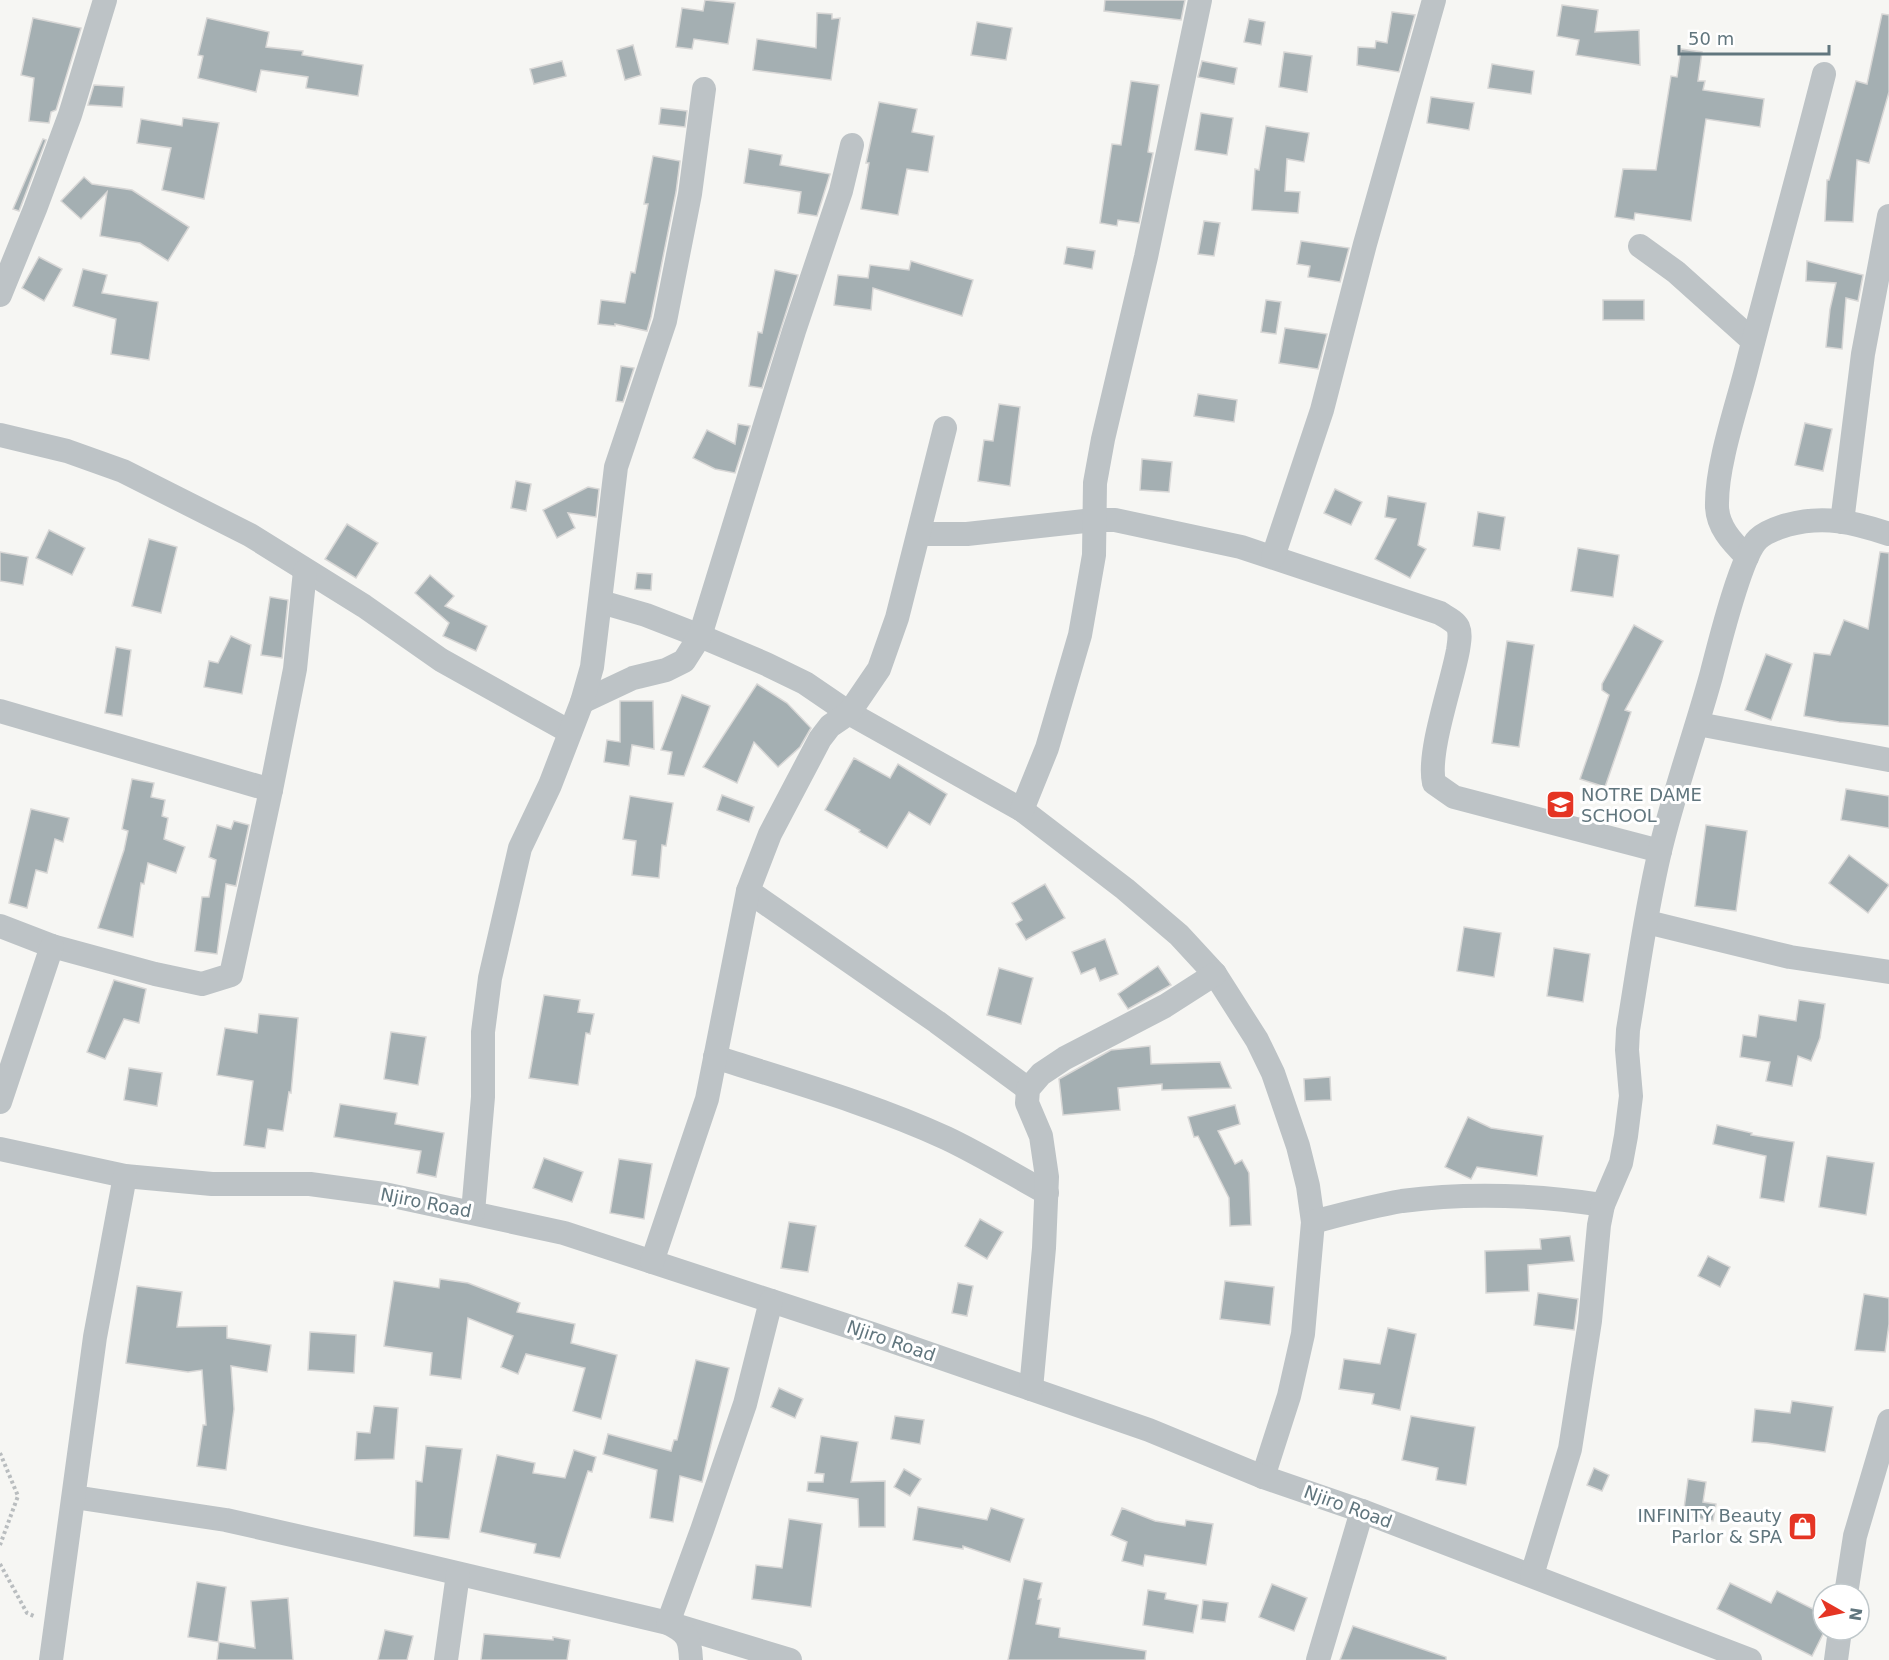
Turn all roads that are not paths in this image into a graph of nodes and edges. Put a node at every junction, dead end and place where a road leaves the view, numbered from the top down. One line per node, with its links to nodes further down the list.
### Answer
1 (105, 0): 9 (street)
2 (1200, 0): 13 (street)
3 (1434, 0): 17 (street)
4 (1824, 74): 10 (street)
5 (704, 89): 20 (street)
6 (852, 145): 21 (street)
7 (1889, 216): 14 (street)
8 (1640, 246): 10 (street)
9 (0, 295)
10 (1753, 341): 18 (street)
11 (945, 428): 15 (street)
12 (0, 435): 19 (street)
13 (1094, 520): 15 (street); 17 (street); 29 (street)
14 (1842, 522): 16 (street); 18 (street)
15 (919, 534): 24 (street)
16 (1889, 534)
17 (1273, 557): 30 (street)
18 (1747, 557): 25 (street)
19 (305, 571): 26 (street); 28 (street)
20 (601, 602): 21 (street); 22 (street)
21 (700, 636): 22 (street); 24 (street)
22 (582, 702): 26 (street)
23 (0, 711): 28 (street)
24 (849, 713): 29 (street); 31 (street)
25 (1698, 724): 27 (street); 30 (street)
26 (570, 732): 44 (street)
27 (1889, 760)
28 (271, 790): 34 (street)
29 (1022, 810): 36 (street)
30 (1660, 851): 32 (street)
31 (748, 891): 37 (street); 38 (street)
32 (1647, 922): 35 (street); 43 (street)
33 (0, 926): 34 (street)
34 (52, 946): 39 (street)
35 (1889, 972)
36 (1215, 974): 38 (street); 45 (street)
37 (715, 1057): 42 (street); 46 (street)
38 (1028, 1089): 42 (street)
39 (0, 1102)
40 (0, 1149): 41 (street, Njiro Road)
41 (125, 1176): 44 (street, Njiro Road); 51 (street)
42 (1047, 1193): 48 (street)
43 (1603, 1205): 45 (street); 54 (street)
44 (473, 1212): 46 (street, Njiro Road)
45 (1313, 1222): 50 (street)
46 (652, 1262): 47 (street, Njiro Road)
47 (771, 1301): 48 (street, Njiro Road); 56 (street)
48 (1031, 1389): 50 (street, Njiro Road)
49 (1889, 1422): 55 (street)
50 (1263, 1477): 52 (street, Njiro Road)
51 (74, 1497): 53 (street); 58 (street)
52 (1362, 1511): 54 (street, Njiro Road); 62 (street)
53 (458, 1574): 56 (street); 59 (street)
54 (1532, 1575): 63 (street, Njiro Road)
55 (1848, 1582)
56 (668, 1623): 60 (street); 61 (street)
57 (1838, 1642): 64 (street)
58 (51, 1660)
59 (446, 1660)
60 (691, 1660)
61 (790, 1660)
62 (1318, 1660)
63 (1750, 1660)
64 (1836, 1660)

